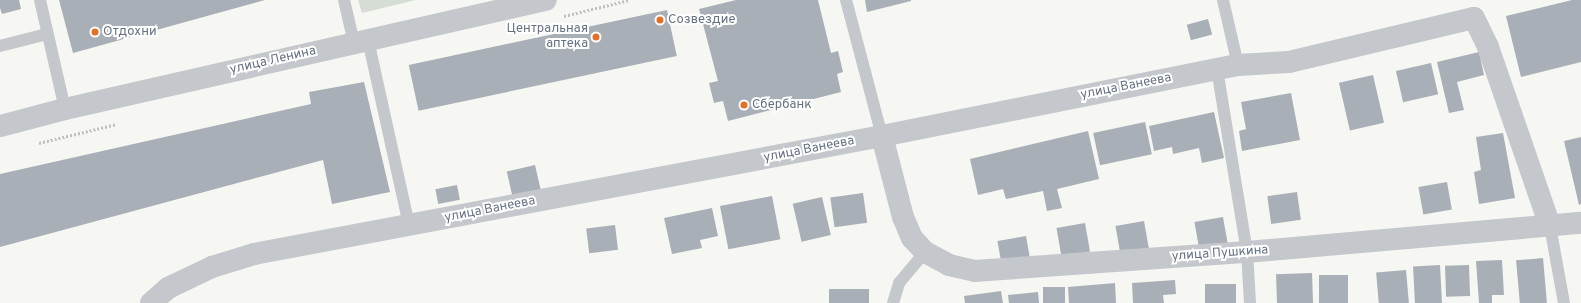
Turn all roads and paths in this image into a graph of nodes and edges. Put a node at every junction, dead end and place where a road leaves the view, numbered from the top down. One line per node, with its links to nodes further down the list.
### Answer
1 (40, 0): 6 (lane)
2 (344, 0): 7 (lane)
3 (546, 0): 7 (street, улица Ленина)
4 (846, 0): 12 (lane)
5 (1223, 0): 9 (lane)
6 (47, 34): 8 (lane); 10 (lane)
7 (361, 41): 10 (street, улица Ленина); 14 (lane)
8 (0, 46)
9 (1227, 67): 12 (street, улица Ванеева); 15 (street, улица Ванеева); 17 (lane)
10 (65, 109): 11 (street, улица Ленина)
11 (0, 126)
12 (882, 136): 14 (street, улица Ванеева); 16 (street, улица Пушкина)
13 (1581, 223): 15 (street, улица Пушкина)
14 (410, 226): 18 (street, улица Ванеева)
15 (1550, 226): 17 (street, улица Пушкина); 21 (lane)
16 (925, 252): 17 (street, улица Пушкина); 19 (lane)
17 (1247, 252): 20 (lane)
18 (151, 303)
19 (894, 303)
20 (1250, 303)
21 (1564, 303)

